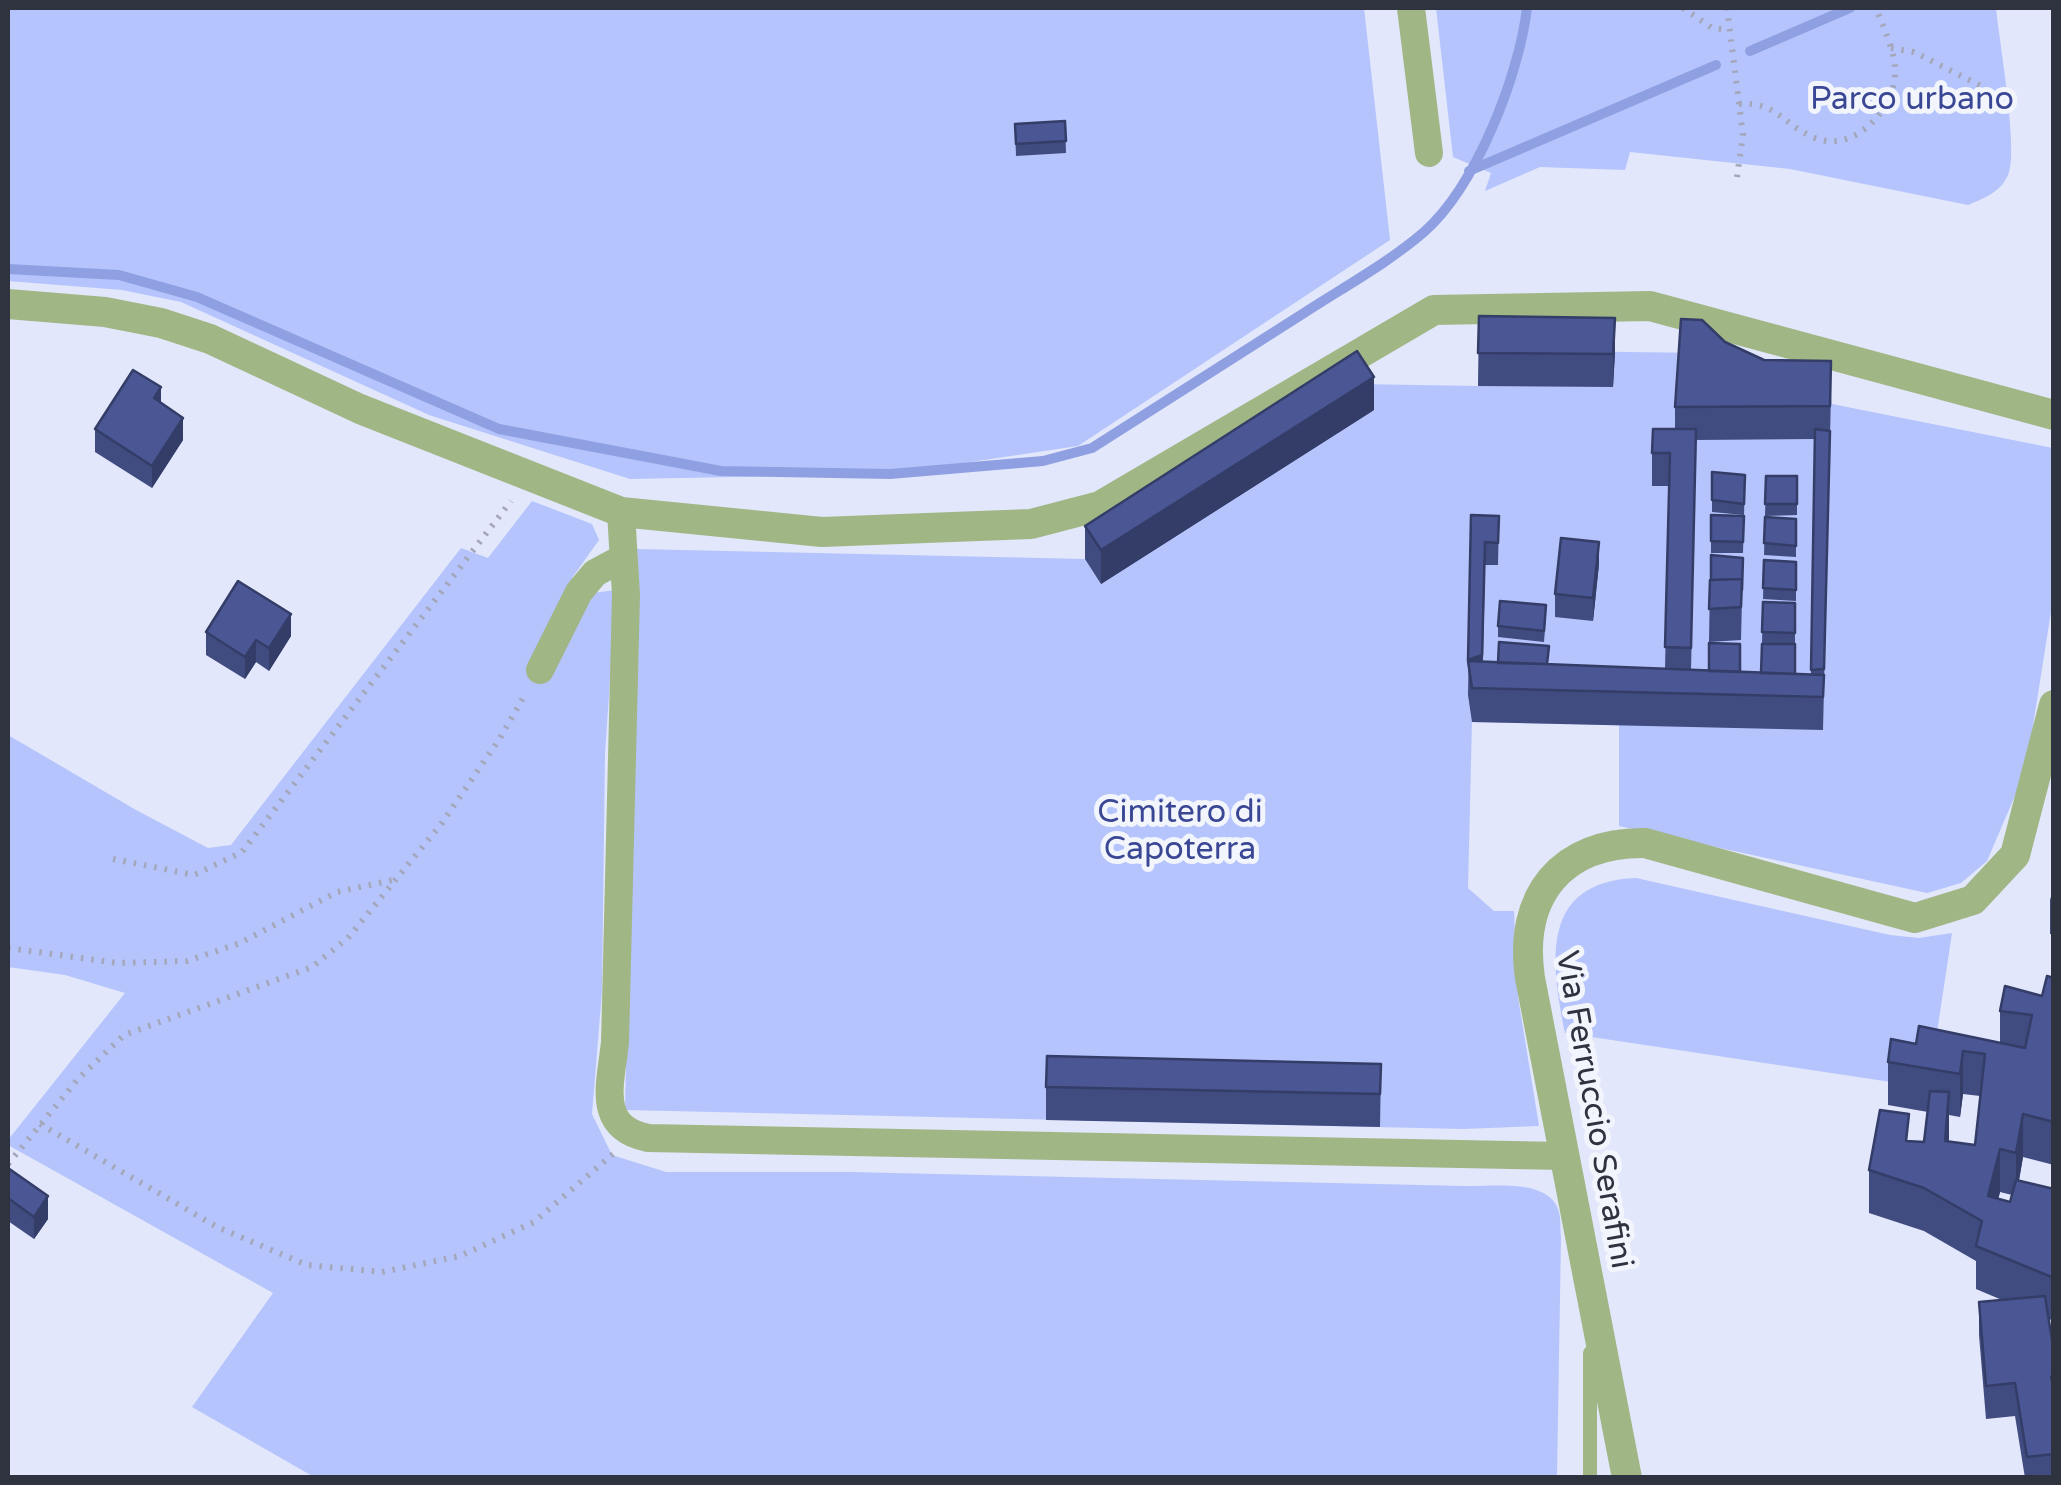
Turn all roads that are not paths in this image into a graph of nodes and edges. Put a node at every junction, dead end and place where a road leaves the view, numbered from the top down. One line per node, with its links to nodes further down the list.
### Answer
1 (1411, 8): 2 (street)
2 (1430, 152)
3 (8, 304): 5 (street)
4 (2054, 415): 5 (street)
5 (621, 512): 6 (street)
6 (623, 558): 7 (street); 9 (street)
7 (540, 670)
8 (2054, 705): 9 (street, Via Ferruccio Serafini)
9 (1562, 1156): 10 (street, Via Ferruccio Serafini)
10 (1591, 1297): 11 (lane); 12 (street, Via Ferruccio Serafini)
11 (1590, 1478)
12 (1627, 1478)

